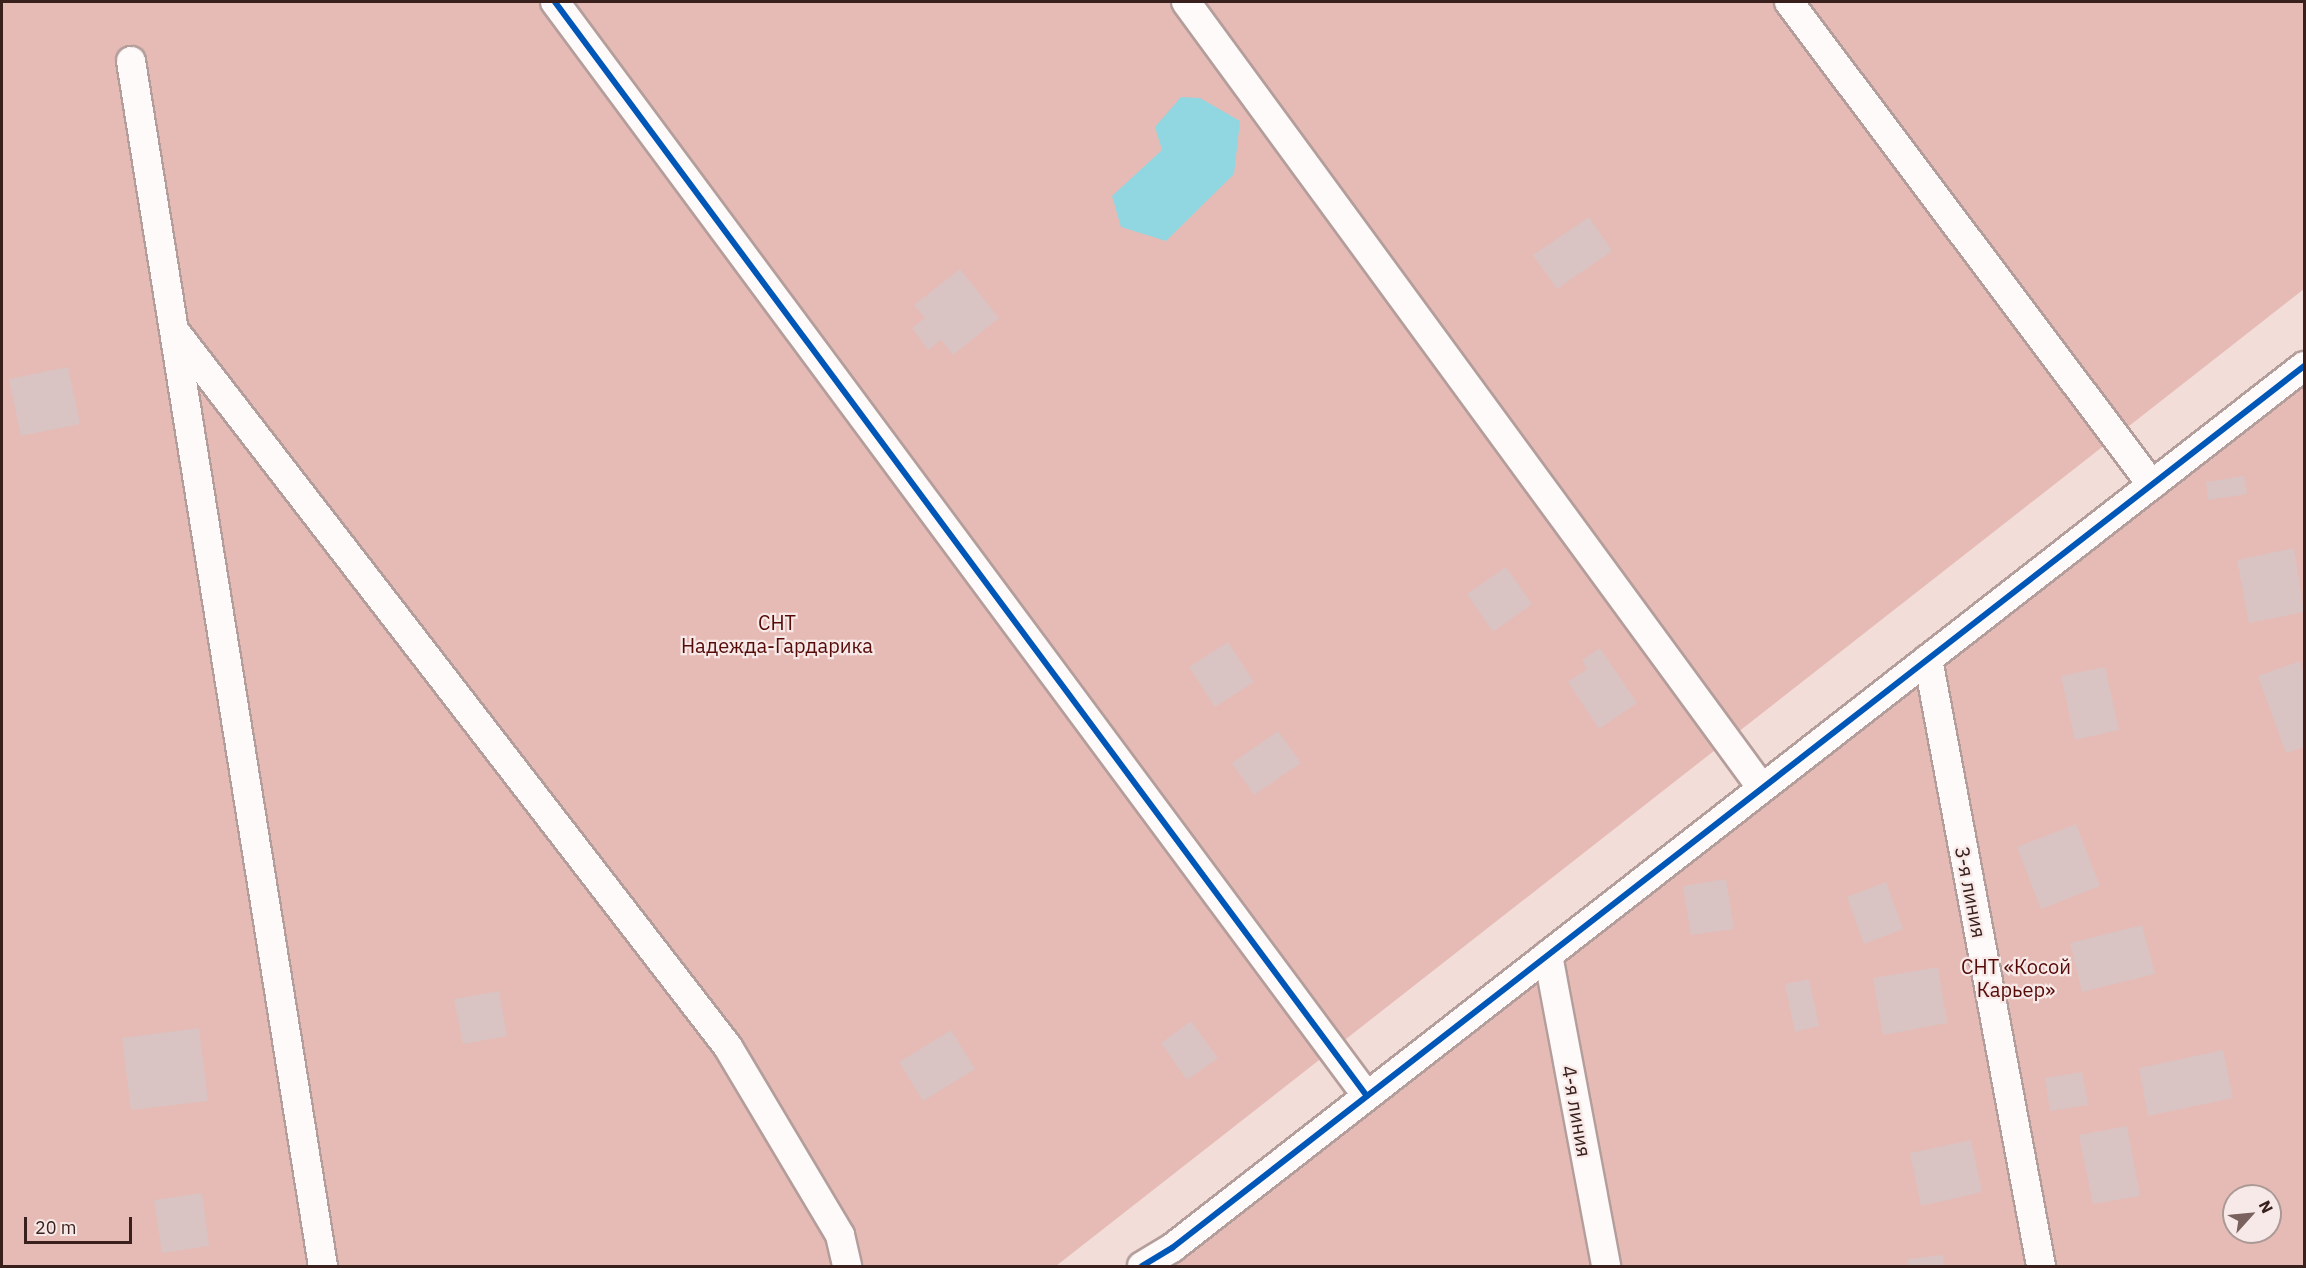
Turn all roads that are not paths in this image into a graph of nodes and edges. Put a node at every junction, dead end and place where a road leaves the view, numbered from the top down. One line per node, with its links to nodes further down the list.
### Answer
1 (555, 2): 11 (street)
2 (1186, 2): 9 (street)
3 (1789, 2): 7 (street)
4 (131, 61): 5 (street)
5 (174, 330): 13 (street); 14 (street)
6 (2304, 366): 7 (street)
7 (2152, 485): 8 (street)
8 (1928, 659): 9 (street); 17 (street, 3-я линия)
9 (1762, 788): 10 (street)
10 (1548, 955): 11 (street); 16 (street, 4-я линия)
11 (1367, 1096): 12 (street)
12 (1172, 1257): 15 (street)
13 (323, 1266)
14 (847, 1266)
15 (1142, 1266)
16 (1606, 1266)
17 (2041, 1266)

